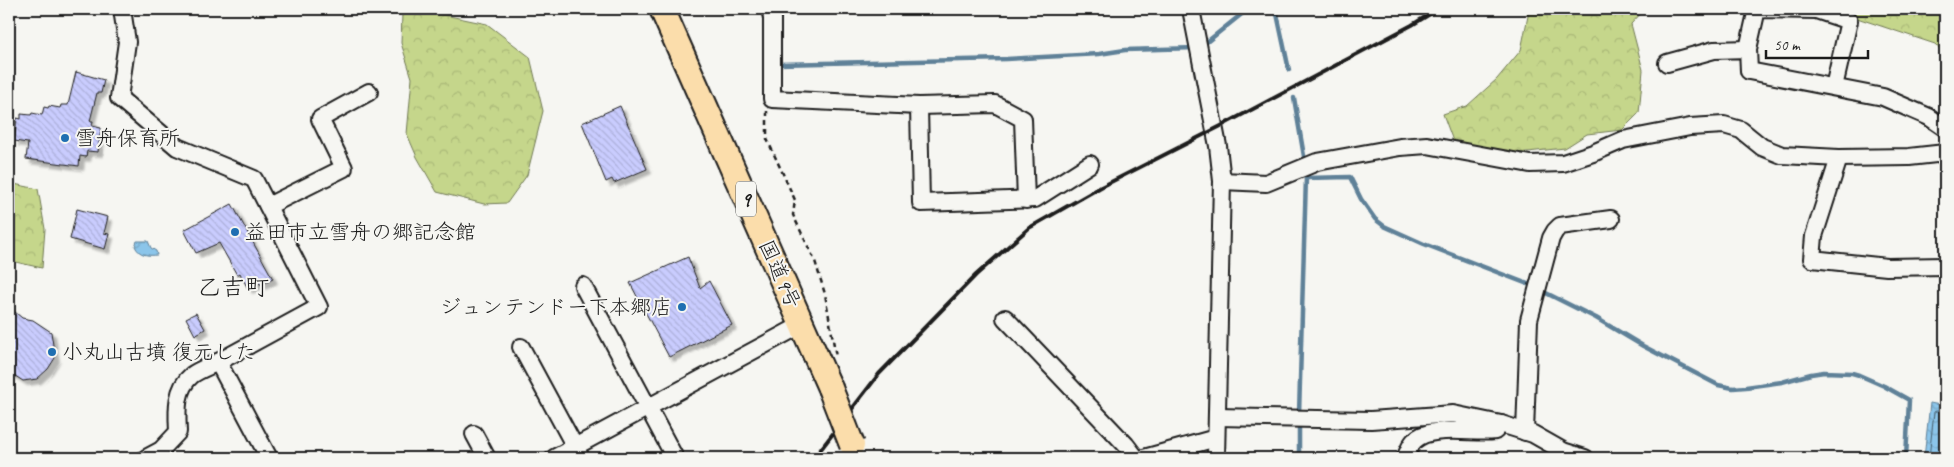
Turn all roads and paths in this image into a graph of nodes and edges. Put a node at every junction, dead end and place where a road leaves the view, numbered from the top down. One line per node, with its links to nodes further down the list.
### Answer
1 (122, 9): 17 (street)
2 (662, 9): 22 (highway, 国道9号 / 9)
3 (770, 9): 9 (street)
4 (1191, 9): 15 (street)
5 (1748, 49): 6 (street); 7 (street); 7 (street)
6 (1667, 63)
7 (1834, 87): 11 (street)
8 (369, 92): 17 (street)
9 (772, 99): 10 (street); 24 (path)
10 (919, 106): 16 (street); 16 (street)
11 (1945, 128)
12 (1945, 153): 13 (street)
13 (1839, 158): 15 (street); 19 (street)
14 (1090, 164): 16 (street)
15 (1222, 181): 27 (street)
16 (1026, 200)
17 (268, 206): 25 (street)
18 (1611, 219): 29 (street)
19 (1945, 266)
20 (583, 286): 26 (street)
21 (1005, 318): 40 (street)
22 (803, 324): 26 (street); 32 (highway, 国道9号 / 9, bridge)
23 (521, 347): 33 (street)
24 (835, 360)
25 (218, 362): 34 (street); 36 (street)
26 (647, 408): 33 (street); 39 (street)
27 (1217, 417): 28 (street); 31 (street)
28 (1501, 424): 29 (street); 43 (street)
29 (1525, 432): 44 (street)
30 (474, 434): 37 (street)
31 (1216, 438): 41 (street); 42 (street)
32 (854, 452)
33 (578, 453): 38 (street)
34 (163, 454): 35 (street)
35 (146, 458)
36 (269, 458)
37 (487, 458)
38 (554, 458)
39 (675, 458)
40 (1136, 458)
41 (1144, 458)
42 (1216, 458)
43 (1405, 458)
44 (1585, 458)

